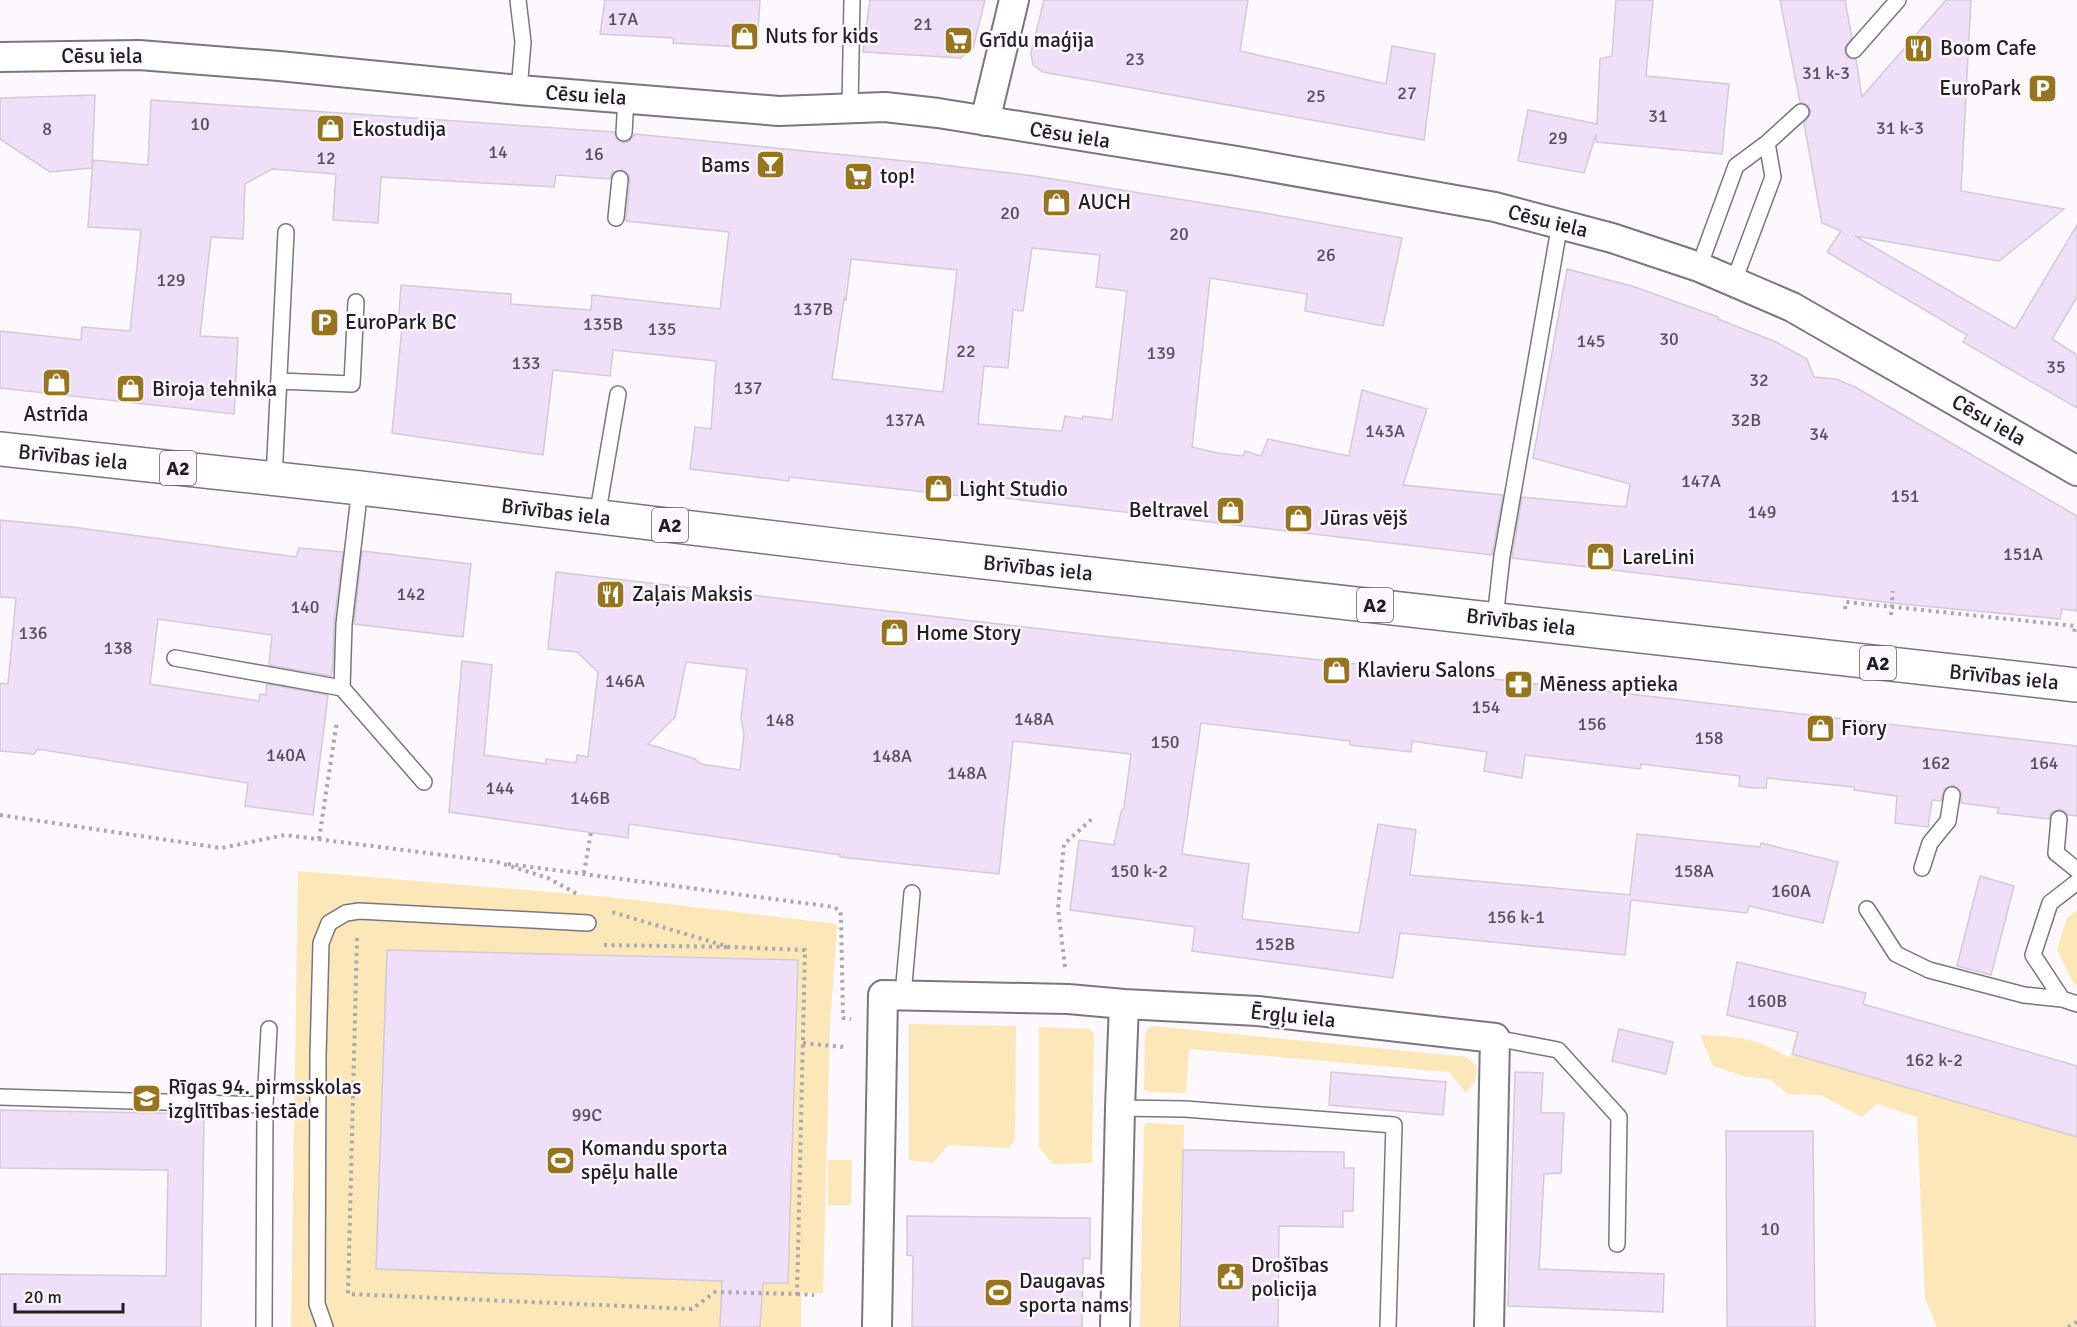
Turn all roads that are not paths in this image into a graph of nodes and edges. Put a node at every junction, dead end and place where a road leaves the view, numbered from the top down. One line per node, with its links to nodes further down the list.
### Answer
1 (519, 0): 7 (lane)
2 (852, 0): 9 (lane)
3 (1014, 0): 11 (street)
4 (1898, 0): 5 (lane)
5 (1854, 50)
6 (0, 57): 7 (street, Cēsu iela)
7 (519, 90): 8 (street, Cēsu iela)
8 (626, 98): 9 (street, Cēsu iela); 12 (lane)
9 (850, 107): 11 (street, Cēsu iela)
10 (1802, 112): 13 (lane)
11 (985, 121): 16 (street, Cēsu iela)
12 (624, 133)
13 (1767, 143): 18 (lane); 19 (lane)
14 (620, 179): 15 (lane)
15 (616, 218)
16 (1560, 223): 18 (street, Cēsu iela); 28 (lane)
17 (286, 232): 21 (lane)
18 (1699, 267): 19 (street, Cēsu iela)
19 (1734, 281): 24 (street, Cēsu iela)
20 (356, 302): 21 (lane)
21 (279, 381): 25 (lane)
22 (618, 394): 27 (lane)
23 (0, 449): 25 (highway, Brīvības iela / A2)
24 (2077, 471)
25 (274, 479): 26 (highway, Brīvības iela / A2)
26 (360, 488): 27 (highway, Brīvības iela / A2); 31 (lane)
27 (597, 516): 28 (highway, Brīvības iela / A2)
28 (1495, 619): 30 (highway, Brīvības iela / A2)
29 (175, 658): 31 (lane)
30 (2077, 685)
31 (342, 688): 32 (lane)
32 (424, 782)
33 (1952, 795): 35 (lane)
34 (2059, 819): 36 (lane)
35 (1922, 868)
36 (2077, 870)
37 (2077, 882): 42 (lane)
38 (912, 892): 41 (lane)
39 (1867, 909): 42 (lane)
40 (588, 923): 52 (lane)
41 (903, 995): 43 (street, Ērgļu iela); 53 (street)
42 (2062, 999): 44 (lane)
43 (1124, 1004): 46 (street, Ērgļu iela); 49 (street)
44 (2077, 1004)
45 (269, 1029): 48 (lane)
46 (1495, 1038): 50 (lane); 56 (street)
47 (0, 1097): 48 (lane)
48 (265, 1105): 51 (lane)
49 (1120, 1108): 54 (street); 55 (lane)
50 (1617, 1244)
51 (264, 1327)
52 (325, 1327)
53 (877, 1327)
54 (1116, 1327)
55 (1388, 1327)
56 (1489, 1327)

